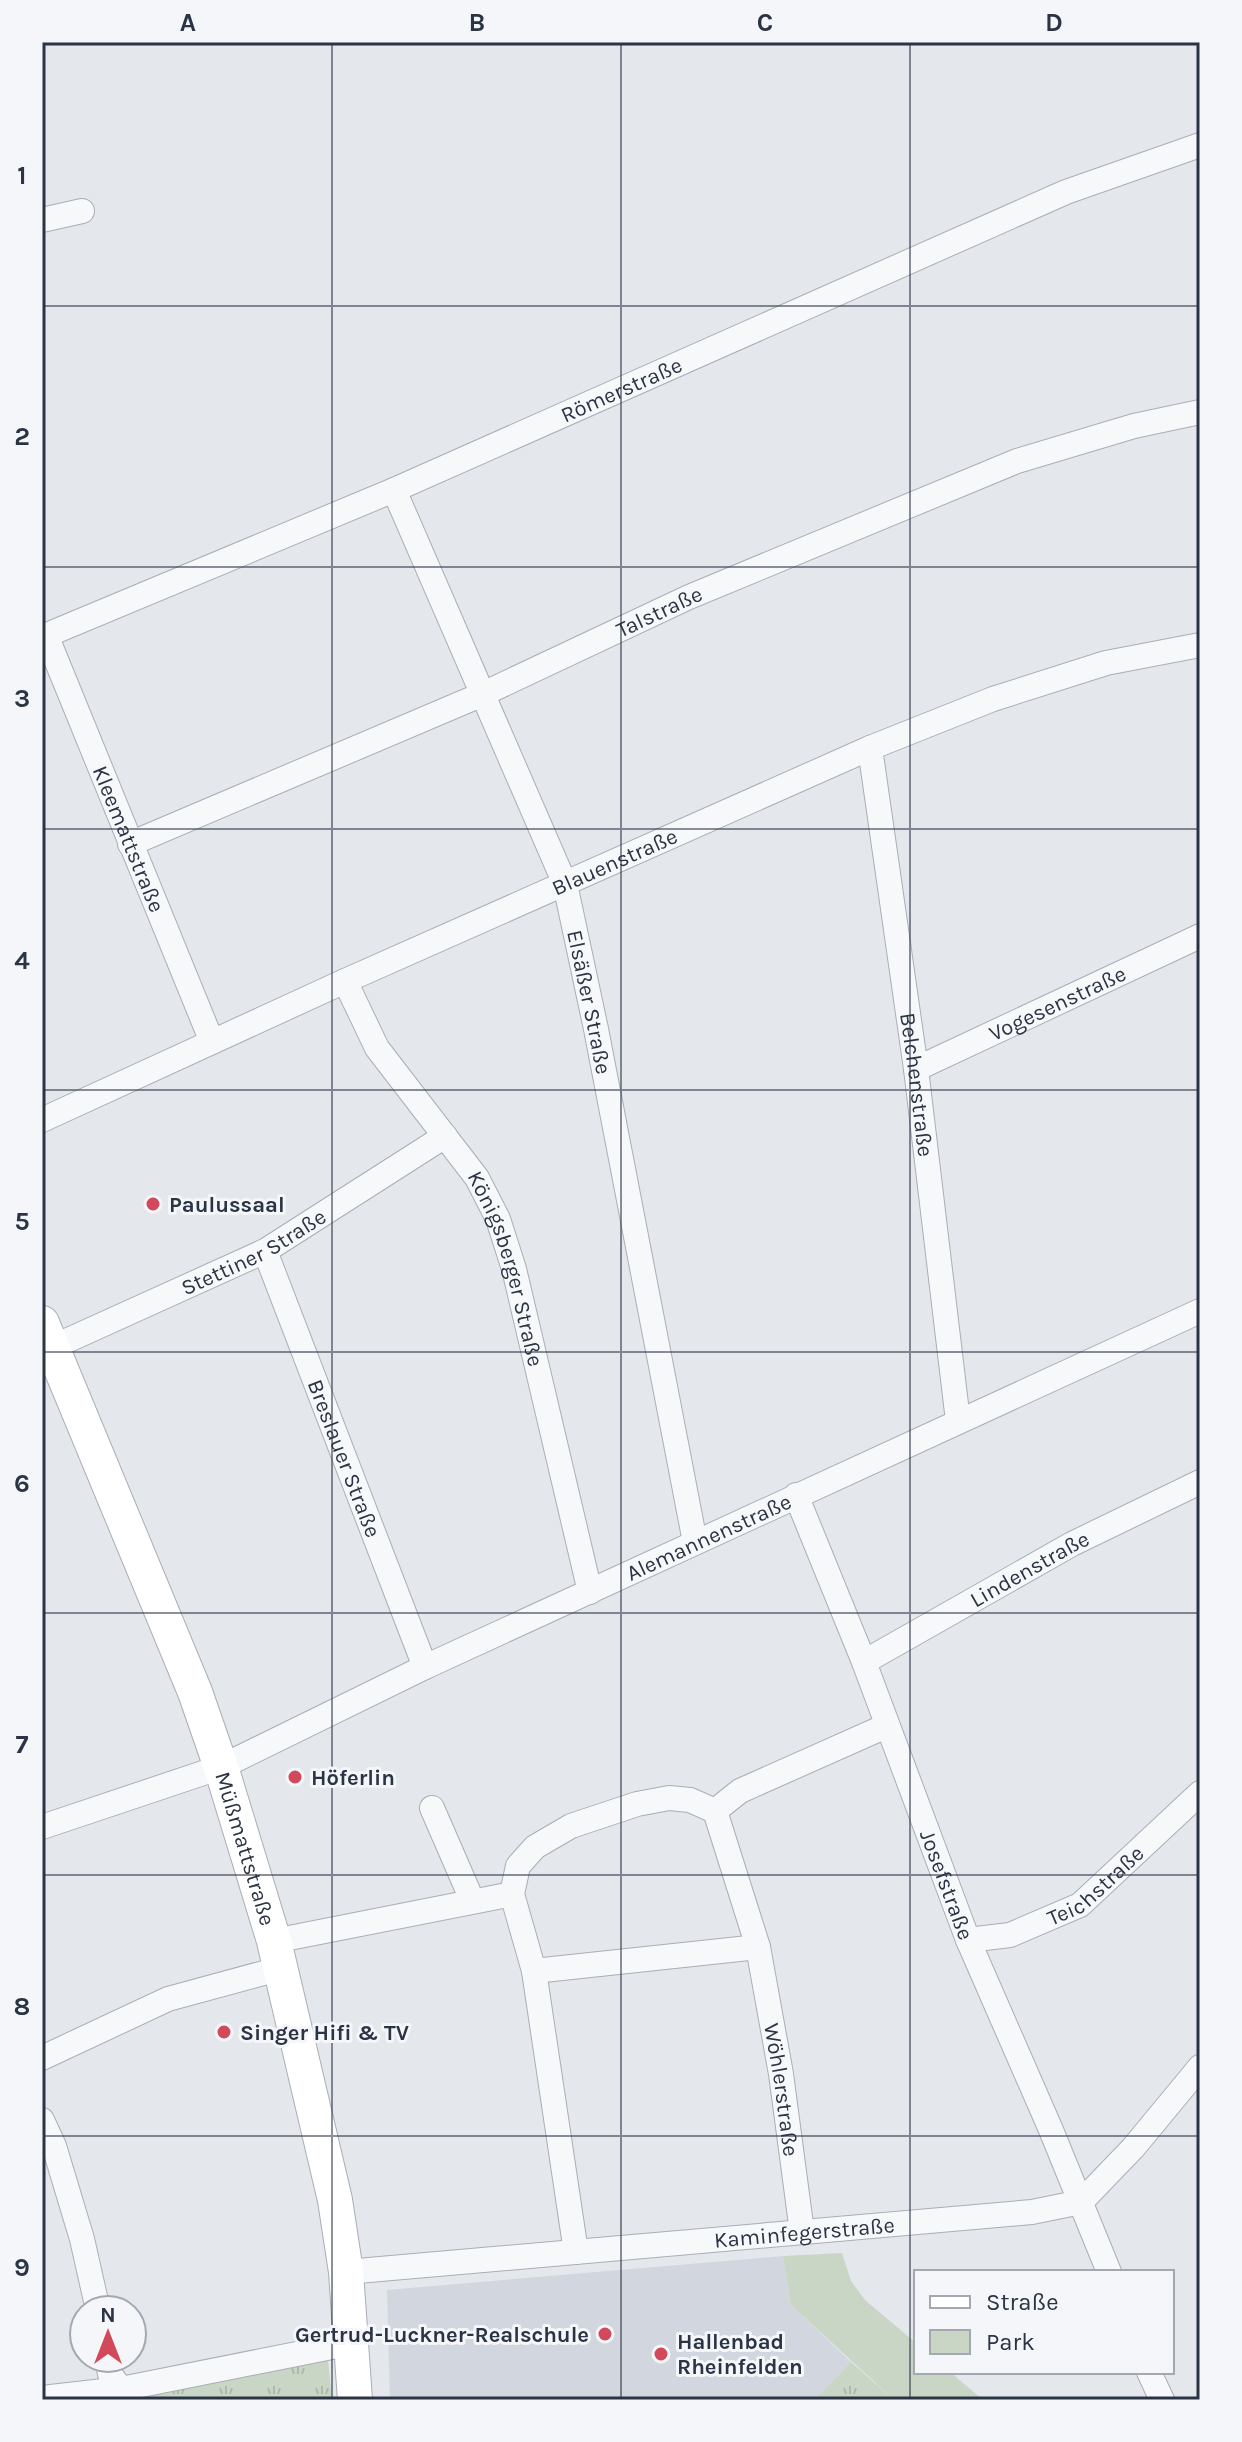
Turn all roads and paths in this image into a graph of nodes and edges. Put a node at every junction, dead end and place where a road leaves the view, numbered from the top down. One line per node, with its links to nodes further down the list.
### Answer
1 (1200, 147): 5 (street, Römerstraße)
2 (82, 211): 3 (street)
3 (42, 220)
4 (1200, 412): 8 (street, Talstraße)
5 (394, 490): 6 (street, Römerstraße); 8 (street, Elsäßer Straße)
6 (44, 636): 10 (street, Kleemattstraße)
7 (1200, 645): 9 (street, Blauenstraße)
8 (483, 694): 10 (street, Talstraße); 11 (street, Elsäßer Straße)
9 (870, 748): 11 (street, Blauenstraße); 15 (street, Belchenstraße)
10 (130, 844): 14 (street, Kleemattstraße)
11 (565, 884): 13 (street, Blauenstraße); 24 (street, Elsäßer Straße)
12 (1200, 936): 15 (street, Vogesenstraße)
13 (345, 981): 14 (street, Blauenstraße); 17 (street, Königsberger Straße)
14 (212, 1042): 16 (street, Blauenstraße)
15 (916, 1069): 21 (street, Belchenstraße)
16 (42, 1120)
17 (445, 1136): 18 (street, Stettiner Straße); 25 (street, Königsberger Straße)
18 (265, 1251): 20 (street, Stettiner Straße); 27 (street, Breslauer Straße)
19 (1200, 1311): 21 (street, Alemannenstraße)
20 (45, 1341): 29 (street, Müßmattstraße)
21 (958, 1421): 23 (street, Alemannenstraße)
22 (1200, 1482): 26 (street, Lindenstraße)
23 (796, 1495): 24 (street, Alemannenstraße); 26 (street, Josefstraße)
24 (695, 1542): 25 (street, Alemannenstraße)
25 (590, 1592): 27 (street, Alemannenstraße)
26 (864, 1662): 28 (street, Josefstraße)
27 (425, 1667): 29 (street, Alemannenstraße)
28 (886, 1726): 32 (street); 36 (street, Josefstraße)
29 (221, 1767): 33 (street, Alemannenstraße); 38 (street, Müßmattstraße)
30 (1200, 1793): 36 (street, Teichstraße)
31 (432, 1808): 35 (street)
32 (715, 1811): 34 (street); 37 (street, Wöhlerstraße)
33 (42, 1827)
34 (512, 1894): 35 (street); 39 (street)
35 (472, 1900): 38 (street)
36 (968, 1940): 43 (street, Josefstraße)
37 (758, 1947): 39 (street); 44 (street, Wöhlerstraße)
38 (278, 1955): 40 (street); 47 (street, Müßmattstraße)
39 (534, 1971): 45 (street)
40 (42, 2058)
41 (1200, 2067): 43 (street)
42 (42, 2120): 48 (street)
43 (1081, 2202): 44 (street, Kaminfegerstraße); 46 (street, Josefstraße)
44 (802, 2232): 45 (street, Kaminfegerstraße)
45 (576, 2252): 47 (street, Kaminfegerstraße)
46 (1108, 2270)
47 (346, 2272): 49 (street, Müßmattstraße)
48 (94, 2294)
49 (352, 2343): 52 (street); 54 (street, Müßmattstraße)
50 (110, 2374): 52 (street)
51 (1150, 2374): 55 (street)
52 (122, 2394): 53 (street)
53 (42, 2398)
54 (355, 2400)
55 (1162, 2400)

